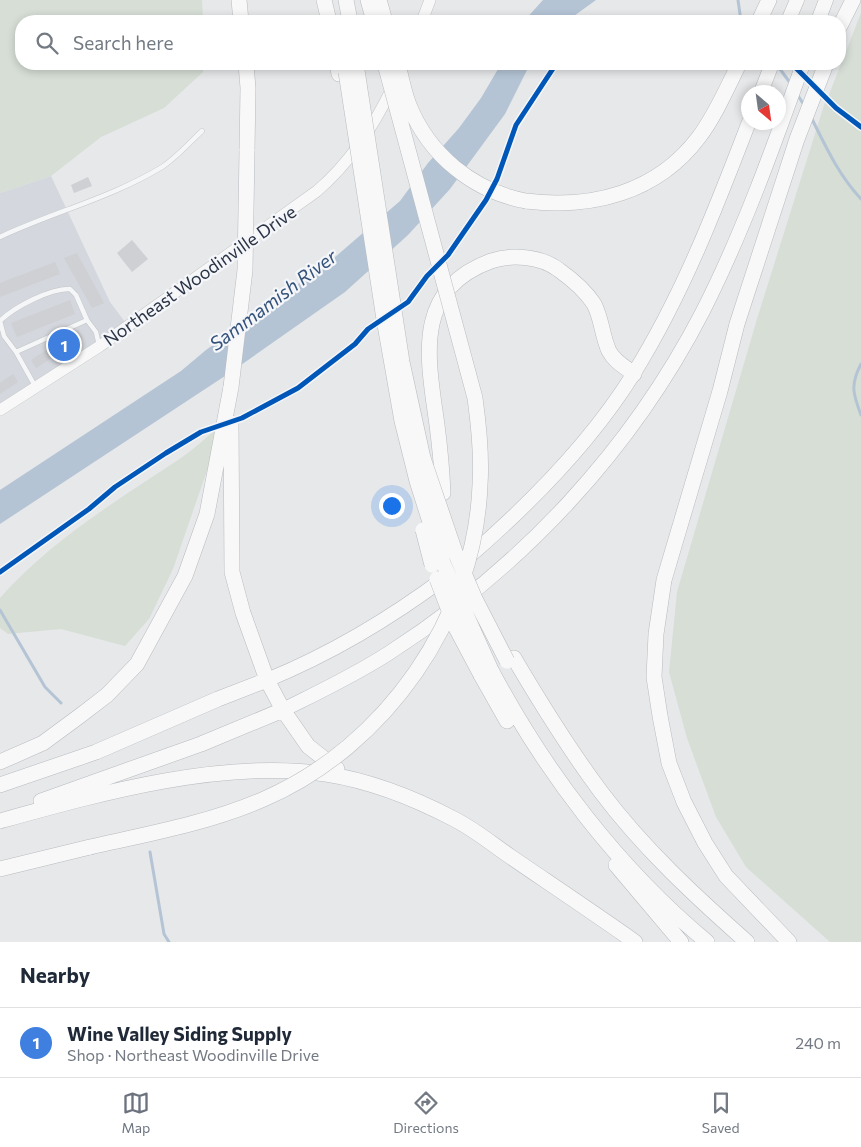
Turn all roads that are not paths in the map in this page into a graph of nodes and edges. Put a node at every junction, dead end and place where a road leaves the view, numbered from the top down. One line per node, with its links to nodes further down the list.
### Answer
1 (239, 0): 11 (highway)
2 (324, 0): 12 (highway)
3 (334, 0): 13 (highway)
4 (346, 0): 14 (highway)
5 (354, 0): 15 (highway)
6 (430, 0): 16 (main road)
7 (797, 0): 17 (highway)
8 (826, 0): 18 (highway)
9 (847, 0): 19 (highway)
10 (853, 0): 20 (highway)
11 (240, 15)
12 (328, 15)
13 (337, 15)
14 (349, 15)
15 (356, 15)
16 (424, 15)
17 (790, 15)
18 (820, 15)
19 (843, 15)
20 (845, 15)
21 (246, 70): 41 (highway, bridge)
22 (345, 70): 45 (highway, bridge)
23 (346, 70): 44 (highway, bridge)
24 (365, 70): 43 (highway)
25 (387, 70): 54 (highway, bridge)
26 (400, 70): 28 (highway, bridge)
27 (400, 70): 37 (main road, Northeast Woodinville Drive)
28 (736, 70)
29 (770, 70): 32 (highway)
30 (801, 70): 47 (highway)
31 (824, 70): 61 (highway)
32 (764, 85)
33 (746, 130): 39 (highway)
34 (202, 131): 35 (lane)
35 (0, 236)
36 (87, 320): 37 (lane); 38 (lane); 38 (lane)
37 (100, 346): 40 (main road, Northeast Woodinville Drive)
38 (16, 352): 40 (lane)
39 (634, 374): 43 (highway); 46 (highway)
40 (35, 386): 42 (main road, Northeast Woodinville Drive)
41 (231, 387): 46 (highway); 48 (highway)
42 (0, 410)
43 (443, 493): 44 (highway)
44 (510, 659): 59 (highway); 60 (highway)
45 (486, 673): 53 (highway); 58 (highway)
46 (268, 680): 47 (highway); 50 (highway)
47 (283, 710): 49 (highway); 51 (highway)
48 (0, 762)
49 (367, 783): 52 (highway); 55 (highway)
50 (0, 785)
51 (0, 815)
52 (0, 821)
53 (614, 864): 56 (highway); 57 (highway)
54 (0, 869)
55 (635, 942)
56 (681, 942)
57 (696, 942)
58 (707, 942)
59 (734, 942)
60 (747, 942)
61 (788, 942)

